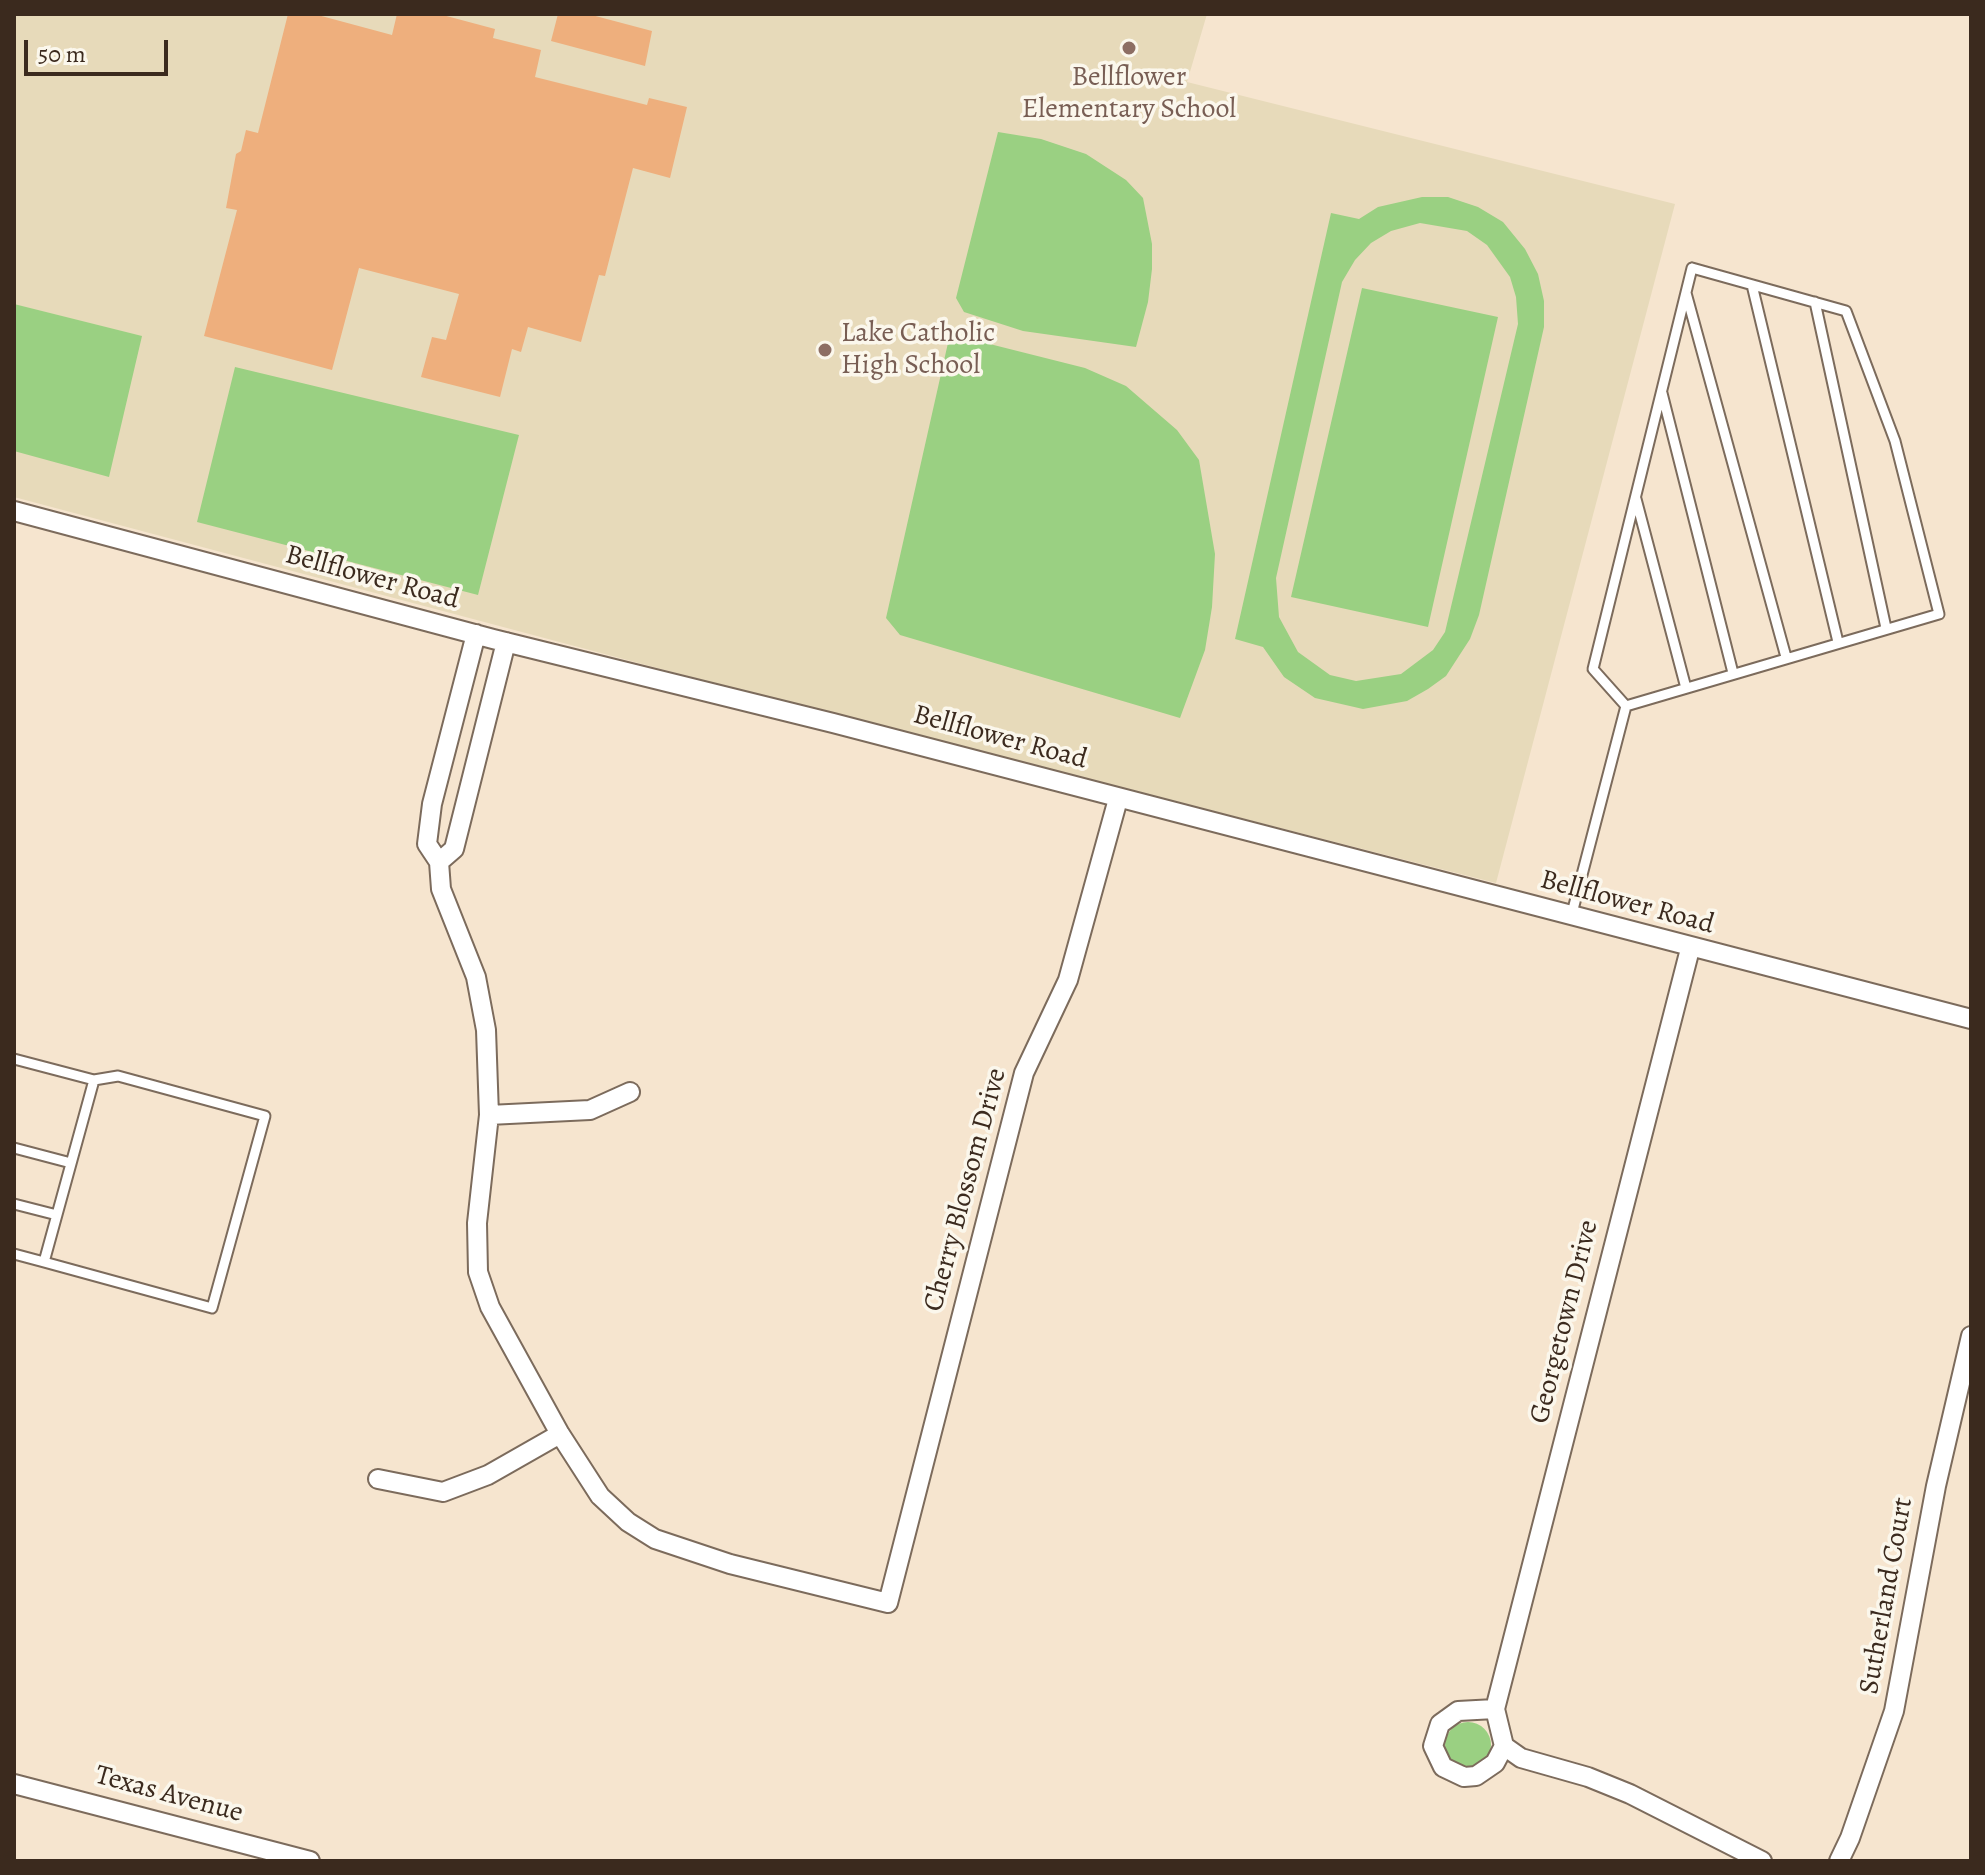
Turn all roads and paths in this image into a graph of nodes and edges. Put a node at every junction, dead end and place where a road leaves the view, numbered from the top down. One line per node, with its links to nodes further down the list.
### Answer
1 (1752, 285): 2 (lane); 3 (lane); 10 (lane)
2 (1686, 292): 4 (lane); 11 (lane)
3 (1815, 302): 7 (lane); 7 (lane)
4 (1661, 392): 5 (lane); 12 (lane)
5 (1635, 496): 13 (lane); 14 (lane)
6 (14, 511): 8 (street, Bellflower Road)
7 (1886, 628): 10 (lane)
8 (476, 634): 9 (street, Bellflower Road); 16 (street)
9 (506, 642): 15 (street, Bellflower Road); 16 (street)
10 (1838, 642): 11 (lane)
11 (1786, 657): 12 (lane)
12 (1733, 673): 13 (lane)
13 (1686, 688): 14 (lane)
14 (1626, 706): 17 (lane)
15 (1118, 799): 17 (street, Bellflower Road); 31 (street, Cherry Blossom Drive)
16 (439, 862): 23 (street)
17 (1571, 917): 18 (street, Bellflower Road)
18 (1690, 949): 19 (street, Bellflower Road); 33 (street, Georgetown Drive)
19 (1971, 1019)
20 (14, 1059): 21 (lane)
21 (94, 1080): 25 (lane); 29 (lane)
22 (630, 1092): 23 (street)
23 (489, 1115): 31 (street)
24 (14, 1148): 25 (lane)
25 (71, 1163): 27 (lane)
26 (14, 1204): 27 (lane)
27 (57, 1215): 29 (lane)
28 (14, 1254): 29 (lane)
29 (44, 1262)
30 (1971, 1336): 38 (street, Sutherland Court)
31 (560, 1434): 32 (street)
32 (378, 1479)
33 (1495, 1709): 34 (street, Georgetown Drive); 34 (street)
34 (1504, 1746): 37 (street)
35 (14, 1784): 36 (street, Texas Avenue)
36 (310, 1861)
37 (1762, 1861)
38 (1839, 1861)

